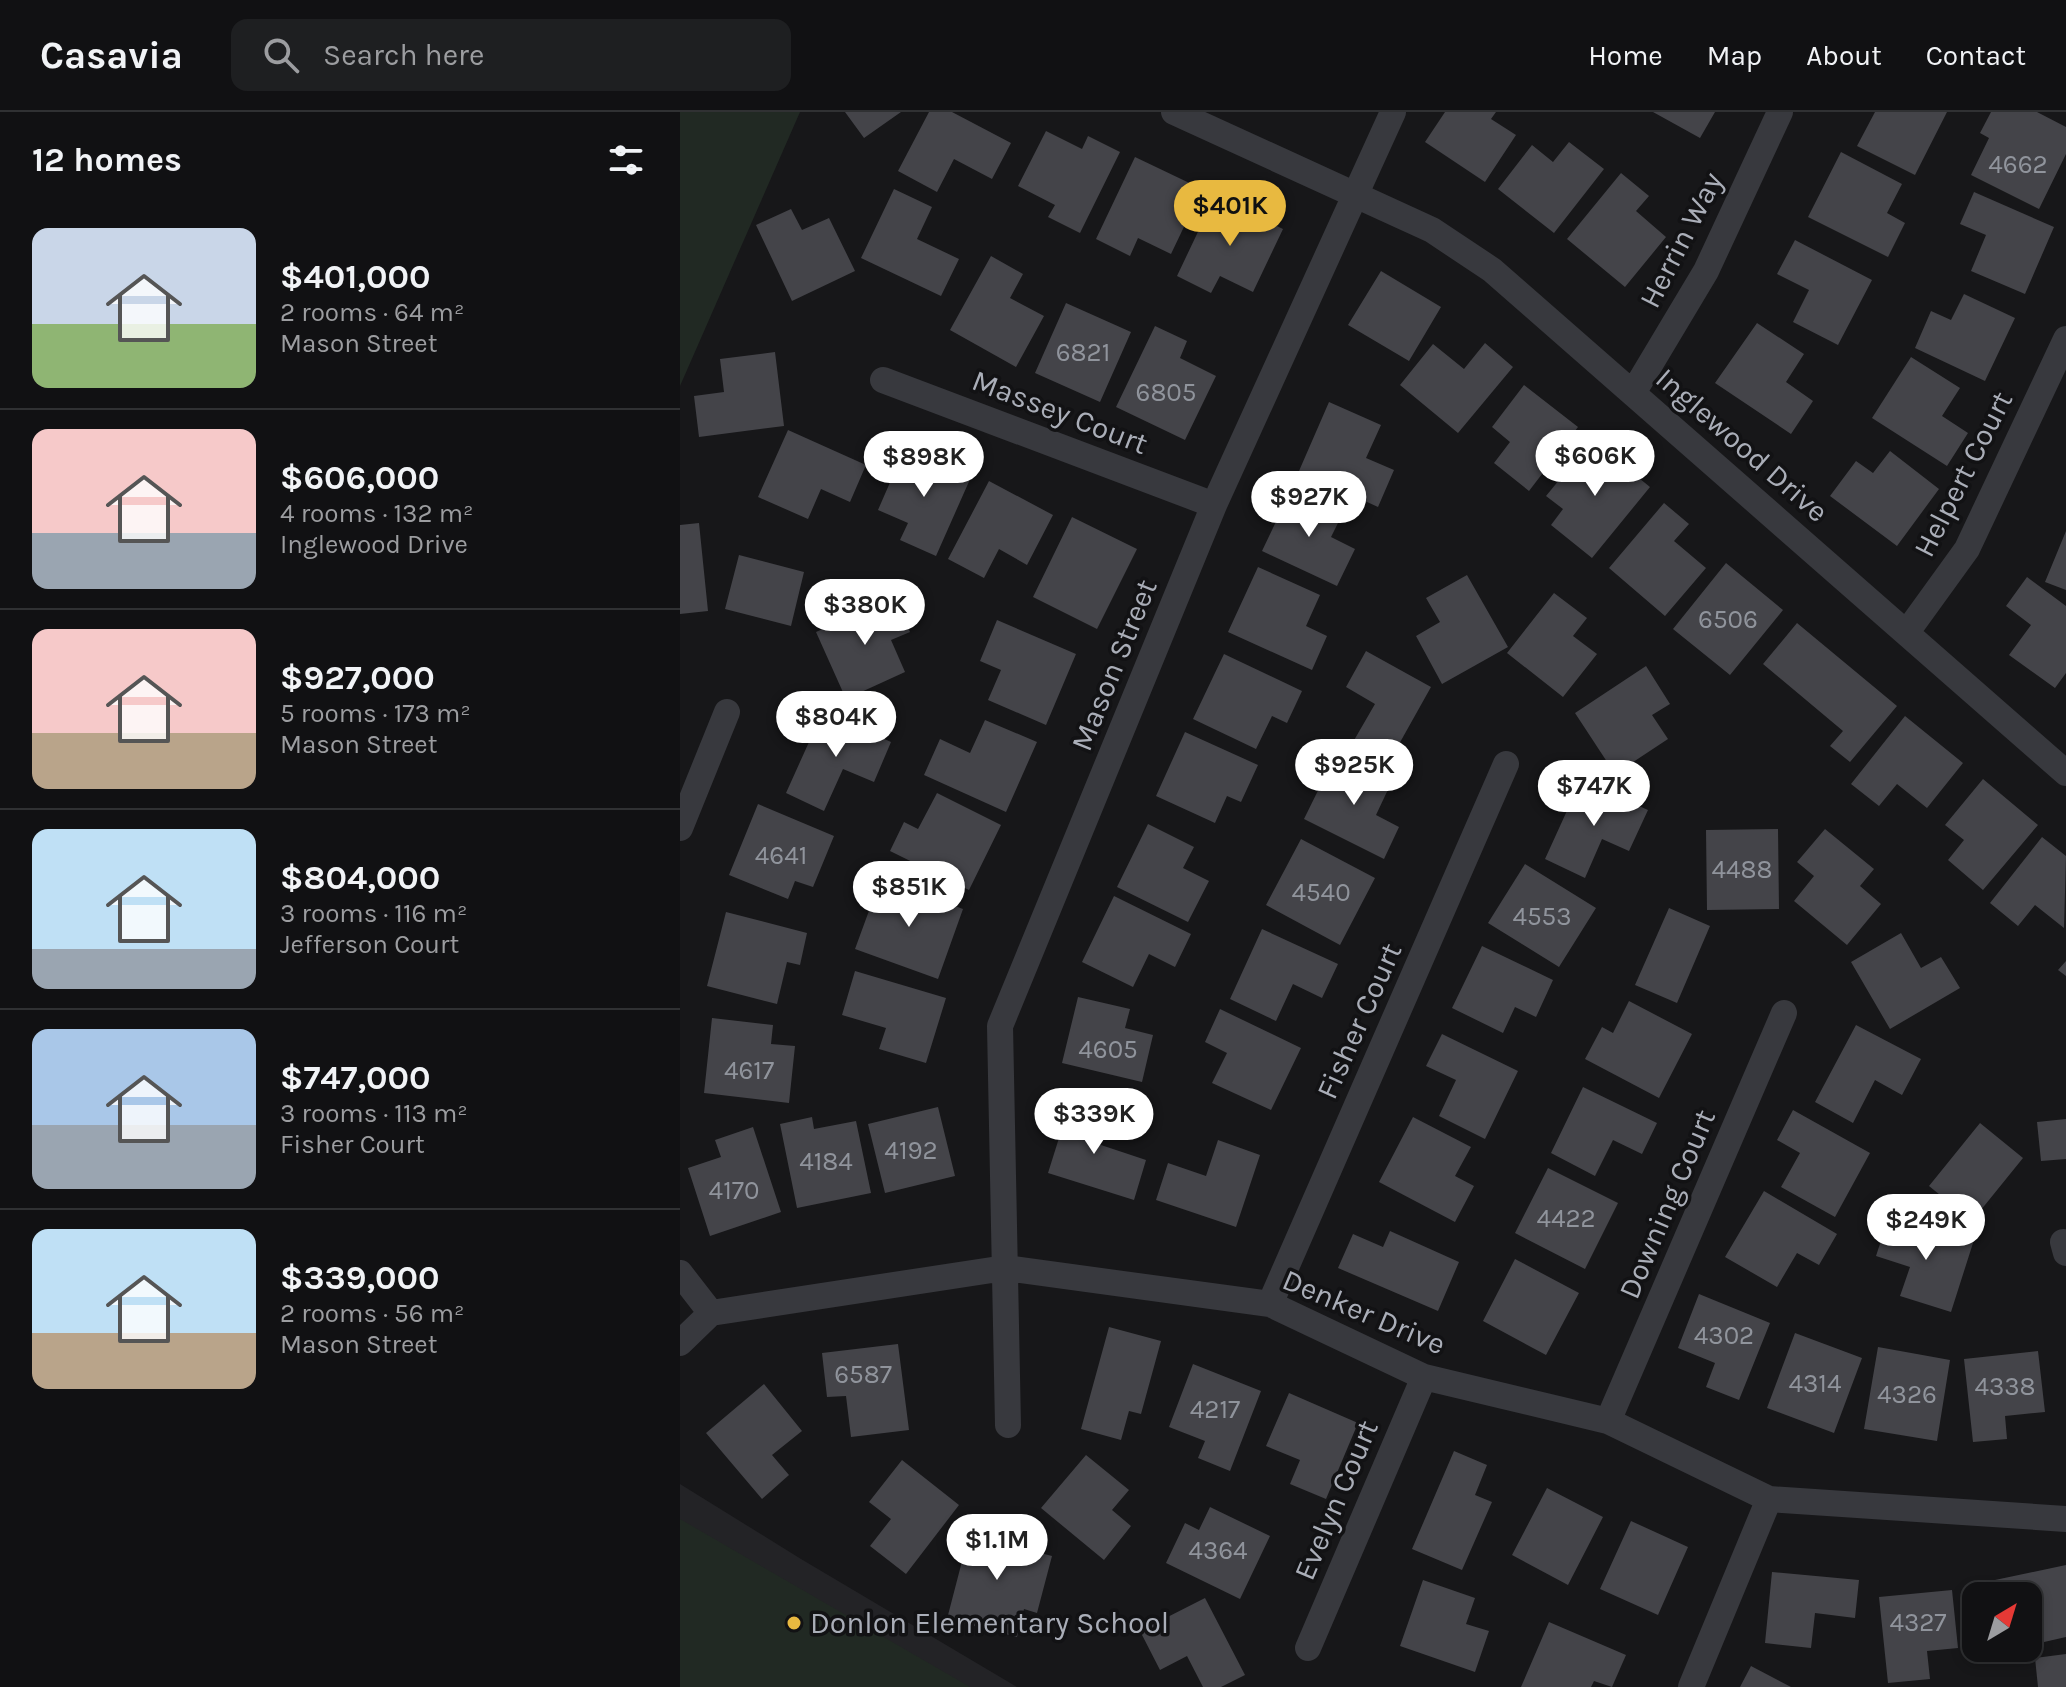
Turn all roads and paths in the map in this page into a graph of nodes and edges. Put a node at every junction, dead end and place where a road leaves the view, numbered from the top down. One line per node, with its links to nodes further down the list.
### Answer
1 (1174, 112): 4 (street, Inglewood Drive)
2 (1393, 112): 4 (street, Mason Street)
3 (1780, 112): 7 (street, Herrin Way)
4 (1356, 193): 7 (street, Inglewood Drive); 8 (street, Mason Street)
5 (2066, 339): 9 (street, Helpert Court)
6 (883, 380): 8 (street, Massey Court)
7 (1633, 393): 9 (street, Inglewood Drive)
8 (1214, 505): 15 (street, Mason Street)
9 (1907, 632): 12 (street, Inglewood Drive)
10 (727, 712): 13 (street)
11 (1506, 764): 17 (street, Fisher Court)
12 (2066, 773)
13 (680, 828)
14 (1784, 1013): 21 (street, Downing Court)
15 (1005, 1268): 17 (street, Denker Drive); 18 (street, Denker Drive); 22 (street, Mason Street)
16 (680, 1273): 18 (street)
17 (1270, 1304): 20 (street, Denker Drive)
18 (711, 1313): 19 (street)
19 (680, 1343)
20 (1424, 1377): 21 (street, Denker Drive); 25 (street, Evelyn Court)
21 (1608, 1421): 23 (street, Denker Drive)
22 (1008, 1425)
23 (1769, 1499): 24 (street, Denker Drive); 26 (street)
24 (2066, 1519)
25 (1308, 1648)
26 (1691, 1687)

